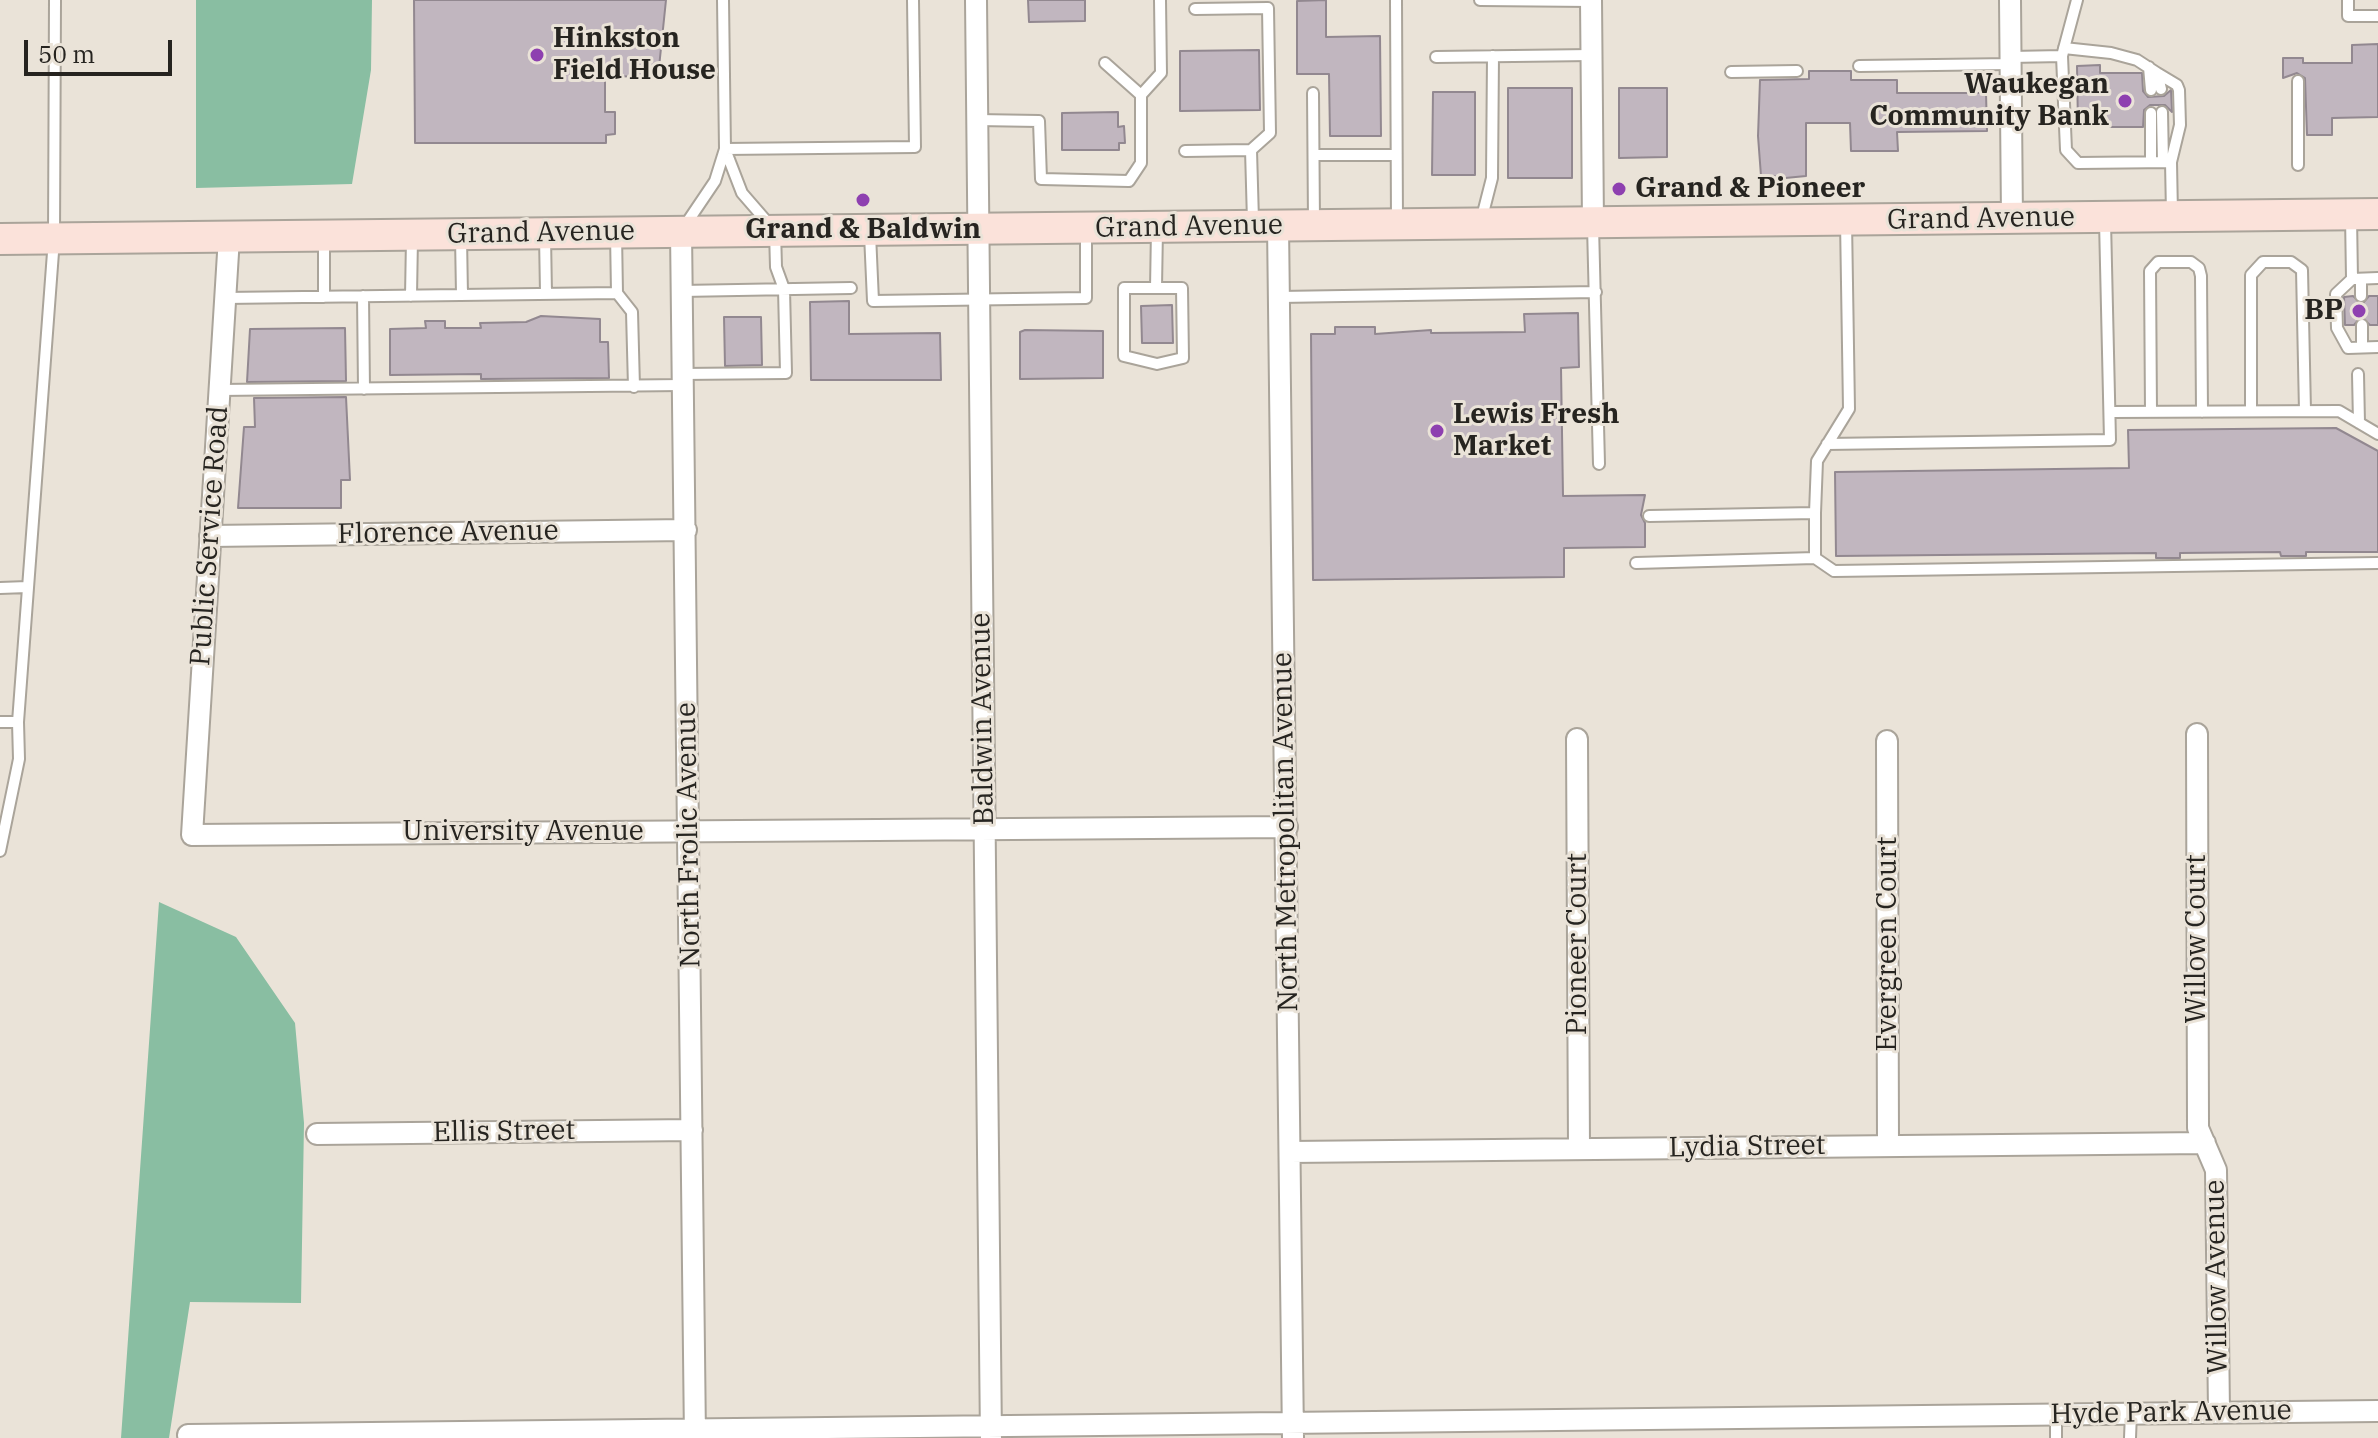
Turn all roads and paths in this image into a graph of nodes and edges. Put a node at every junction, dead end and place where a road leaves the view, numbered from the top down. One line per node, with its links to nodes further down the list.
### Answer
1 (55, 0): 60 (lane)
2 (723, 0): 29 (lane)
3 (913, 0): 29 (lane)
4 (976, 0): 28 (street, Baldwin Avenue)
5 (1160, 0): 27 (lane)
6 (1396, 0): 33 (lane)
7 (1480, 0): 11 (lane)
8 (2010, 0): 18 (street)
9 (2077, 0): 14 (lane)
10 (2348, 0): 13 (lane)
11 (1591, 1): 15 (street)
12 (1195, 9): 30 (lane)
13 (2378, 16)
14 (2063, 52): 18 (lane); 21 (lane); 34 (lane)
15 (1591, 55): 16 (lane); 42 (street)
16 (1493, 56): 17 (lane); 43 (lane)
17 (1436, 57)
18 (2011, 60): 20 (lane); 40 (street)
19 (1105, 63): 27 (lane)
20 (1859, 66)
21 (2153, 70): 25 (lane); 35 (lane)
22 (1797, 71): 23 (lane)
23 (1731, 72)
24 (2298, 81): 36 (lane)
25 (2156, 90)
26 (1313, 93): 32 (lane)
27 (1141, 95): 28 (lane)
28 (977, 120): 49 (street, Baldwin Avenue)
29 (725, 149): 51 (lane); 52 (lane)
30 (1251, 150): 31 (lane); 46 (lane)
31 (1185, 151)
32 (1314, 155): 33 (lane); 44 (lane)
33 (1396, 155): 45 (lane)
34 (2151, 162): 35 (lane); 35 (lane)
35 (2167, 162): 38 (lane)
36 (2298, 165)
37 (2365, 214): 38 (main road, Grand Avenue); 62 (lane)
38 (2172, 216): 39 (main road, Grand Avenue)
39 (2105, 217): 40 (main road, Grand Avenue); 88 (lane)
40 (2012, 219): 41 (main road, Grand Avenue)
41 (1846, 221): 42 (main road, Grand Avenue); 93 (lane)
42 (1593, 223): 43 (main road, Grand Avenue); 67 (lane)
43 (1481, 224): 45 (main road, Grand Avenue)
44 (1314, 225): 45 (main road, Grand Avenue); 46 (main road, Grand Avenue)
45 (1397, 225)
46 (1265, 226): 47 (main road, Grand Avenue); 75 (street, North Metropolitan Avenue)
47 (1157, 227): 48 (main road, Grand Avenue); 64 (lane)
48 (1086, 228): 49 (main road, Grand Avenue); 77 (lane)
49 (978, 229): 50 (main road, Grand Avenue); 77 (street, Baldwin Avenue)
50 (870, 230): 52 (main road, Grand Avenue); 77 (lane)
51 (681, 231): 52 (main road, Grand Avenue); 53 (main road, Grand Avenue); 66 (street, North Frolic Avenue)
52 (775, 231): 65 (lane)
53 (616, 232): 54 (main road, Grand Avenue); 68 (lane)
54 (544, 233): 55 (main road, Grand Avenue); 69 (lane)
55 (461, 234): 57 (main road, Grand Avenue); 70 (lane)
56 (324, 235): 57 (main road, Grand Avenue); 58 (main road, Grand Avenue); 74 (lane)
57 (412, 235): 72 (lane)
58 (229, 237): 60 (main road, Grand Avenue); 76 (street, Public Service Road)
59 (0, 239): 60 (main road, Grand Avenue)
60 (54, 239): 102 (lane)
61 (2378, 278): 62 (lane)
62 (2356, 279): 73 (lane); 79 (lane)
63 (851, 288): 65 (lane)
64 (1156, 288): 64 (lane)
65 (784, 289): 66 (lane); 82 (lane)
66 (681, 291): 82 (street, North Frolic Avenue)
67 (1596, 292): 75 (lane); 94 (lane)
68 (617, 293): 69 (lane); 83 (lane)
69 (546, 294): 70 (lane)
70 (462, 295): 72 (lane)
71 (363, 296): 72 (lane); 74 (lane); 84 (lane)
72 (411, 296)
73 (2361, 296)
74 (324, 297): 76 (lane)
75 (1280, 297): 109 (street, North Metropolitan Avenue)
76 (225, 298): 85 (street, Public Service Road)
77 (978, 300): 110 (street, Baldwin Avenue)
78 (2362, 325): 79 (lane)
79 (2362, 347): 80 (lane)
80 (2378, 347)
81 (2358, 374): 91 (lane)
82 (682, 380): 83 (lane); 97 (street, North Frolic Avenue)
83 (634, 387): 84 (lane)
84 (364, 389): 85 (lane)
85 (219, 390): 98 (street, Public Service Road)
86 (2251, 411): 87 (lane); 87 (lane); 90 (lane)
87 (2305, 411): 91 (lane)
88 (2111, 412): 89 (lane); 93 (lane)
89 (2151, 412): 90 (lane); 90 (lane)
90 (2202, 412)
91 (2359, 423): 92 (lane)
92 (2378, 434)
93 (1827, 444): 95 (lane)
94 (1599, 464)
95 (1815, 513): 96 (lane); 99 (lane)
96 (1649, 516)
97 (686, 530): 98 (street, Florence Avenue); 111 (street, North Frolic Avenue)
98 (210, 536): 112 (street, Public Service Road)
99 (1815, 558): 100 (lane); 101 (lane)
100 (1636, 563)
101 (2378, 563)
102 (27, 587): 103 (lane); 105 (lane)
103 (0, 588)
104 (0, 722): 105 (lane)
105 (18, 722): 113 (lane)
106 (2197, 734): 116 (street, Willow Court)
107 (1577, 739): 118 (street, Pioneer Court)
108 (1887, 741): 117 (street, Evergreen Court)
109 (1287, 827): 110 (street, University Avenue); 119 (street, North Metropolitan Avenue)
110 (985, 829): 111 (street, University Avenue); 127 (street, Baldwin Avenue)
111 (689, 831): 112 (street, University Avenue); 114 (street, North Frolic Avenue)
112 (192, 835)
113 (0, 851)
114 (692, 1130): 115 (street, Ellis Street); 128 (street, North Frolic Avenue)
115 (317, 1134)
116 (2205, 1143): 117 (street, Lydia Street); 121 (street, Willow Avenue)
117 (1888, 1146): 118 (street, Lydia Street)
118 (1579, 1149): 119 (street, Lydia Street)
119 (1290, 1152): 126 (street, North Metropolitan Avenue)
120 (2378, 1411): 121 (street, Hyde Park Avenue)
121 (2219, 1412): 122 (street, Hyde Park Avenue)
122 (2131, 1413): 123 (street, Hyde Park Avenue); 132 (lane)
123 (2056, 1414): 124 (street, Hyde Park Avenue); 131 (lane)
124 (1892, 1416): 125 (street, Hyde Park Avenue); 130 (street)
125 (1591, 1429): 126 (street, Hyde Park Avenue)
126 (1293, 1430): 127 (street, Hyde Park Avenue)
127 (991, 1432): 128 (street, Hyde Park Avenue)
128 (695, 1434): 129 (street, Hyde Park Avenue)
129 (188, 1435)
130 (1892, 1438)
131 (2056, 1438)
132 (2130, 1438)

